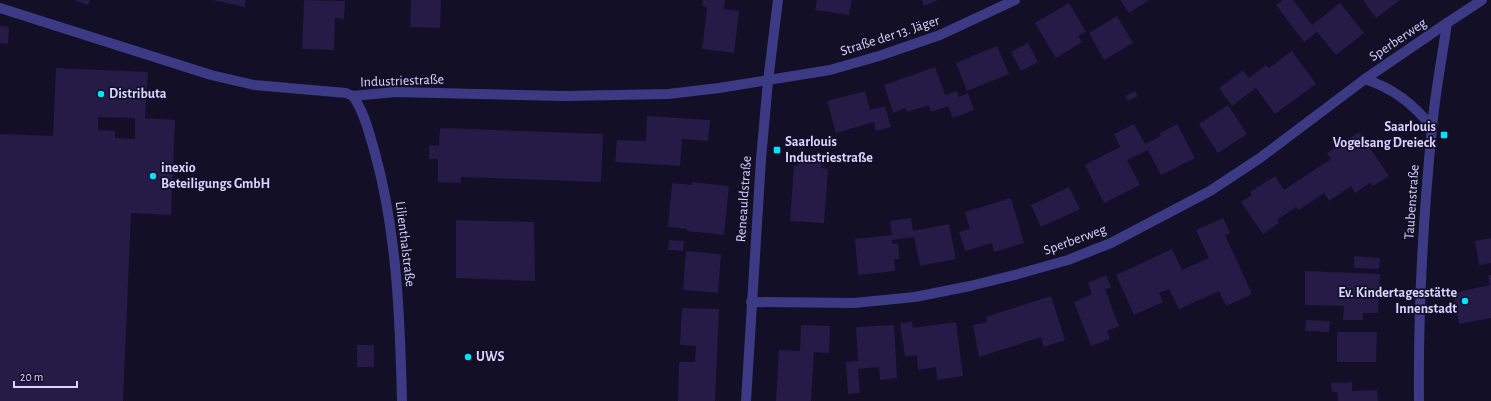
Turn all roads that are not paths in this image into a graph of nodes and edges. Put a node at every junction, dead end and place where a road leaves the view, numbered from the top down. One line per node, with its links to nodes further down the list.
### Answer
1 (778, 0): 7 (street, Reneauldstraße)
2 (1015, 0): 7 (street, Straße der 13. Jäger)
3 (1482, 0): 5 (street)
4 (0, 8): 8 (street, Industriestraße)
5 (1447, 23): 6 (street, Sperberweg); 9 (street, Taubenstraße)
6 (1365, 79): 9 (street, Sperberweg); 10 (street, Sperberweg)
7 (768, 81): 8 (street, Industriestraße); 10 (street, Reneauldstraße)
8 (353, 96): 11 (street, Lilienthalstraße)
9 (1432, 127): 13 (street, Taubenstraße)
10 (751, 302): 12 (street, Reneauldstraße)
11 (402, 401)
12 (746, 401)
13 (1418, 401)

